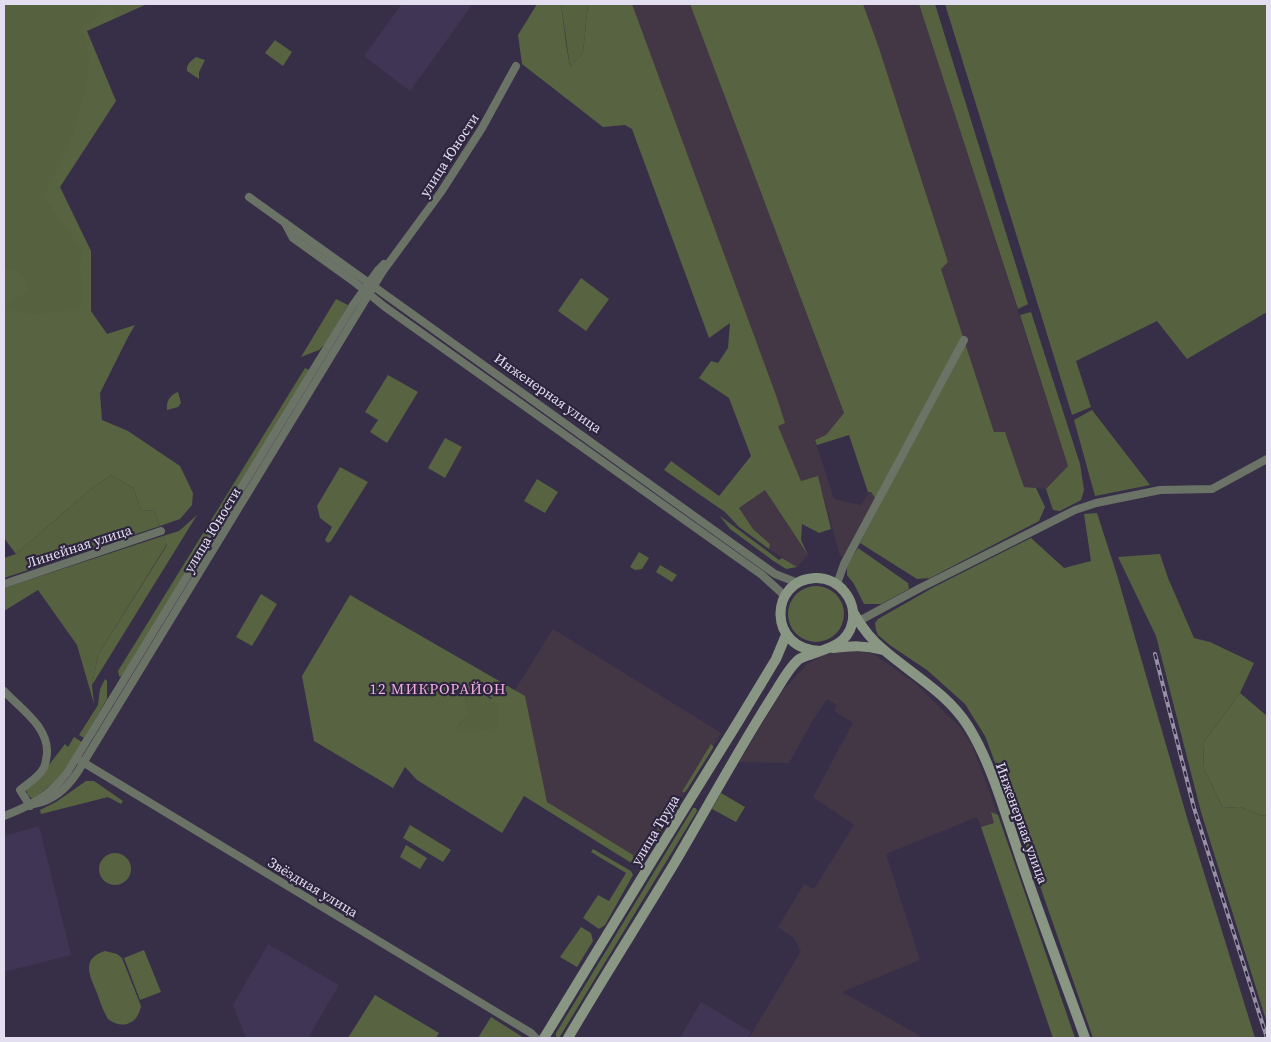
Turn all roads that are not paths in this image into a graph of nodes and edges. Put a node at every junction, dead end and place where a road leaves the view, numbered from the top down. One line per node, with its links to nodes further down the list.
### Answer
1 (516, 66): 3 (street, улица Юности)
2 (249, 197): 3 (street, Инженерная улица)
3 (369, 289): 8 (street, Инженерная улица); 10 (street, Инженерная улица); 16 (street, улица Юности); 17 (street, улица Юности)
4 (964, 340): 9 (street)
5 (1267, 459): 11 (street)
6 (162, 531): 7 (street, Линейная улица)
7 (4, 584)
8 (798, 584): 9 (main road); 10 (main road)
9 (837, 584): 11 (main road, Инженерная улица)
10 (785, 596): 12 (main road)
11 (856, 616): 13 (main road); 14 (main road, Инженерная улица)
12 (786, 635): 13 (main road, Инженерная улица); 21 (main road, улица Труда)
13 (825, 650): 14 (main road, Инженерная улица); 22 (main road)
14 (884, 650): 23 (main road, Инженерная улица)
15 (4, 692): 18 (street)
16 (77, 758): 17 (street, Звёздная улица); 18 (street, улица Юности)
17 (84, 763): 18 (street, улица Юности); 20 (street, Звёздная улица)
18 (32, 805): 19 (street, улица Юности)
19 (4, 816)
20 (536, 1038)
21 (544, 1038)
22 (568, 1038)
23 (1085, 1038)

